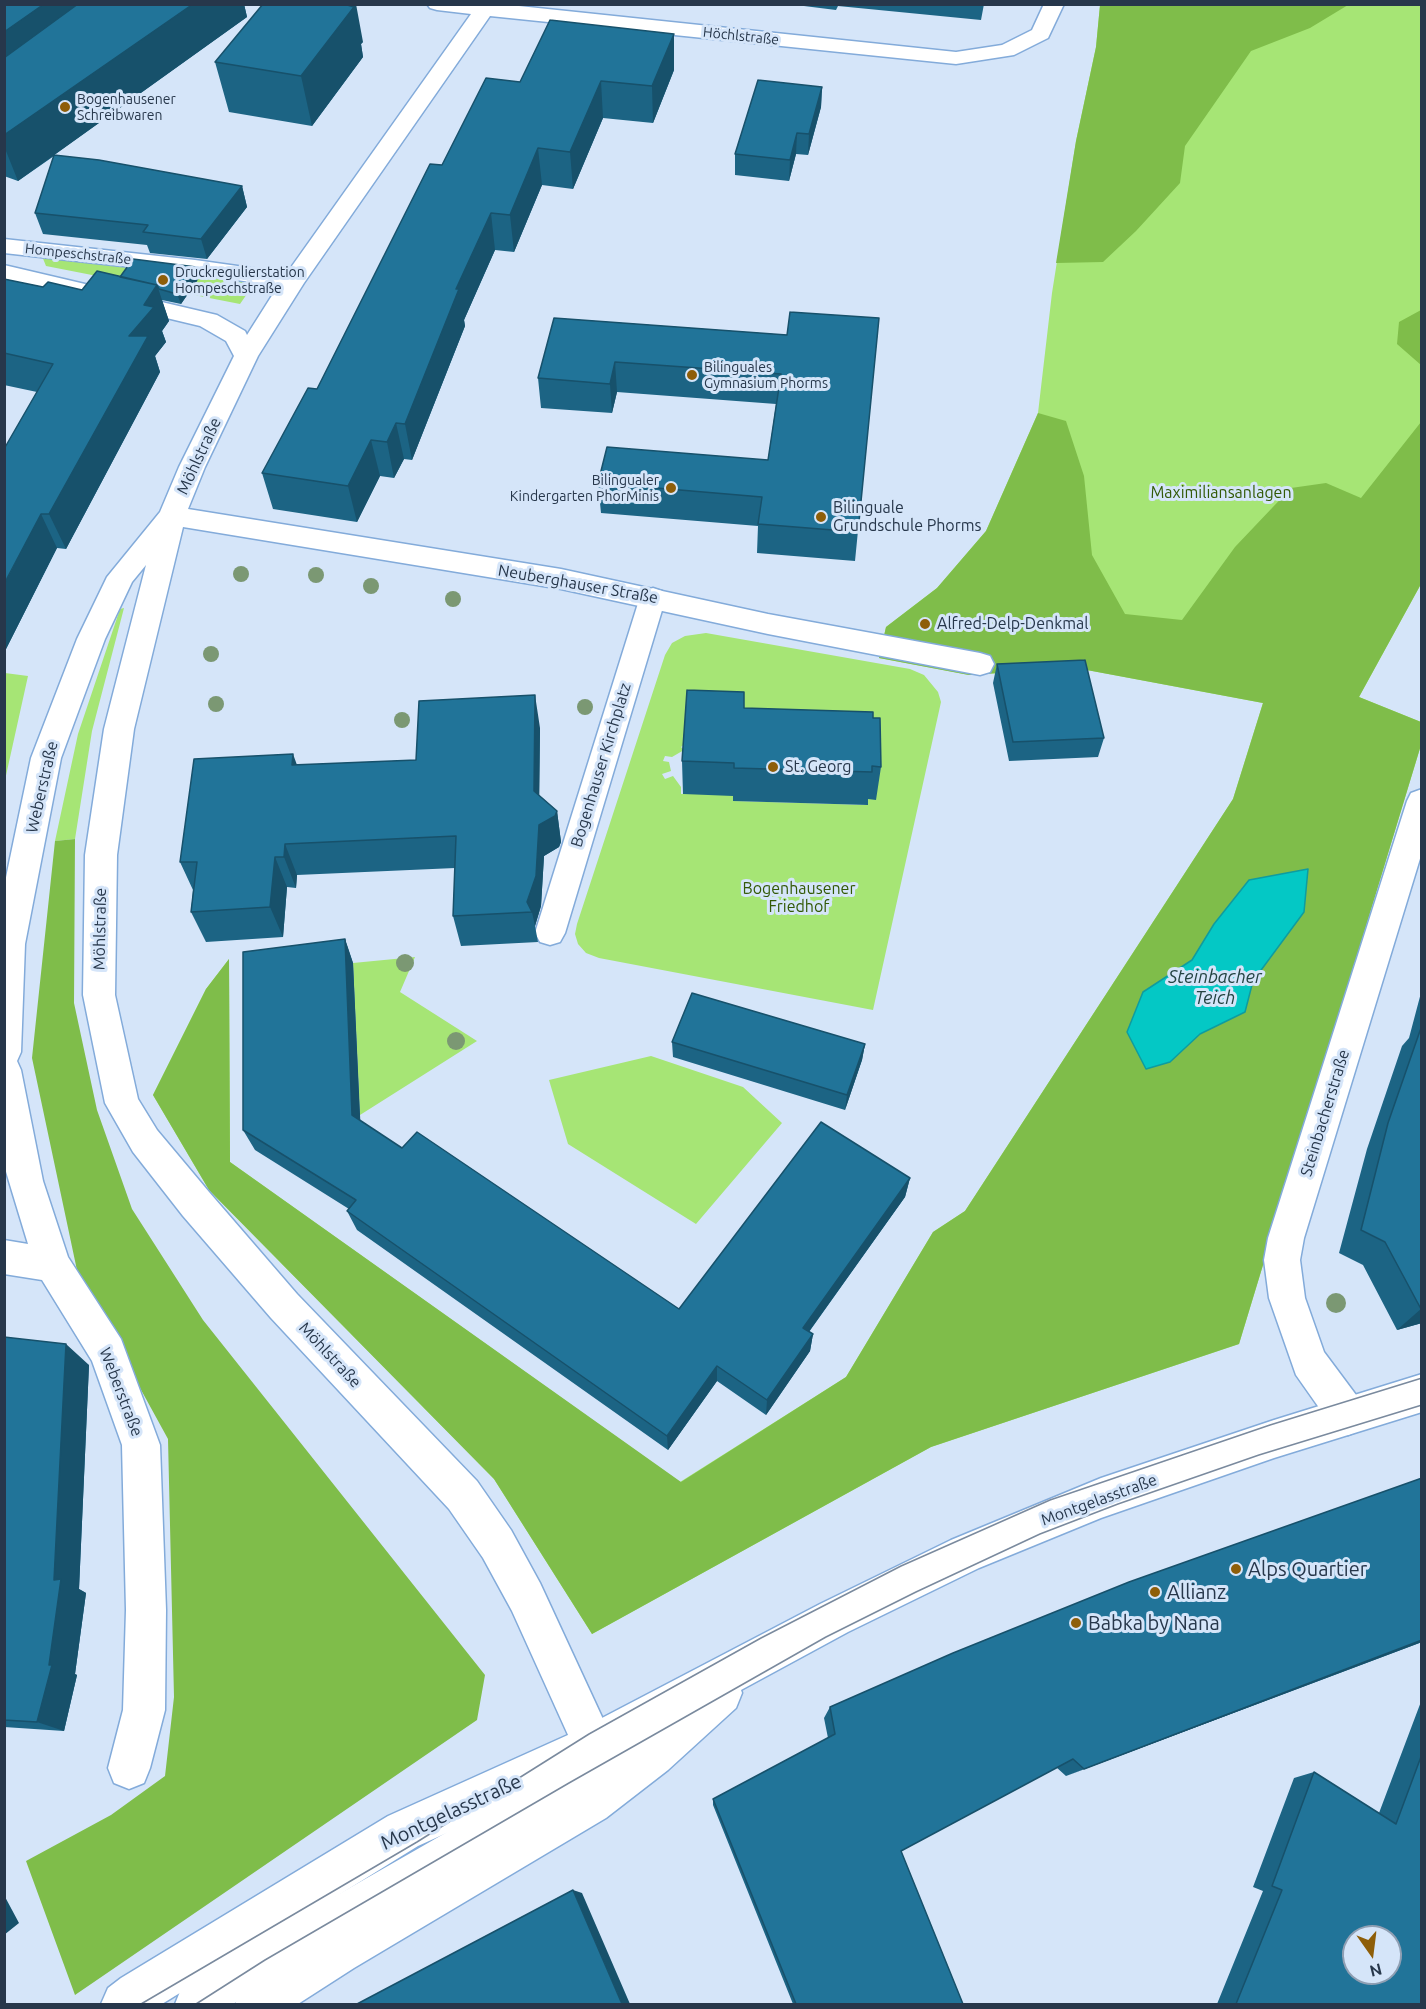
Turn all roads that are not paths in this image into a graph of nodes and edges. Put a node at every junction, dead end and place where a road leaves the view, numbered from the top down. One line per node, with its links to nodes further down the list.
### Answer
1 (437, 4): 3 (street, Höchlstraße)
2 (1054, 4): 3 (street, Höchlstraße)
3 (487, 7): 6 (street, Möhlstraße)
4 (4, 246): 6 (street, Hompeschstraße)
5 (4, 272): 7 (street, Hompeschstraße)
6 (293, 281): 7 (street, Möhlstraße)
7 (246, 356): 8 (street, Möhlstraße)
8 (172, 516): 9 (street, Neuberghauser Straße); 13 (street, Weberstraße); 20 (street, Möhlstraße)
9 (653, 597): 10 (street, Neuberghauser Straße); 12 (lane, Bogenhauser Kirchplatz)
10 (980, 664)
11 (1422, 801): 18 (street, Steinbacherstraße)
12 (550, 933)
13 (4, 1052)
14 (4, 1070): 16 (street, Weberstraße)
15 (4, 1257): 16 (street)
16 (53, 1265): 21 (street, Weberstraße)
17 (1422, 1393): 18 (street, Montgelasstraße)
18 (1348, 1416): 19 (street, Montgelasstraße)
19 (790, 1642): 20 (street, Montgelasstraße); 20 (street, Montgelasstraße)
20 (603, 1765): 22 (street, Montgelasstraße); 23 (lane); 24 (street, Montgelasstraße)
21 (129, 1768)
22 (124, 2004)
23 (196, 2004)
24 (258, 2004)

